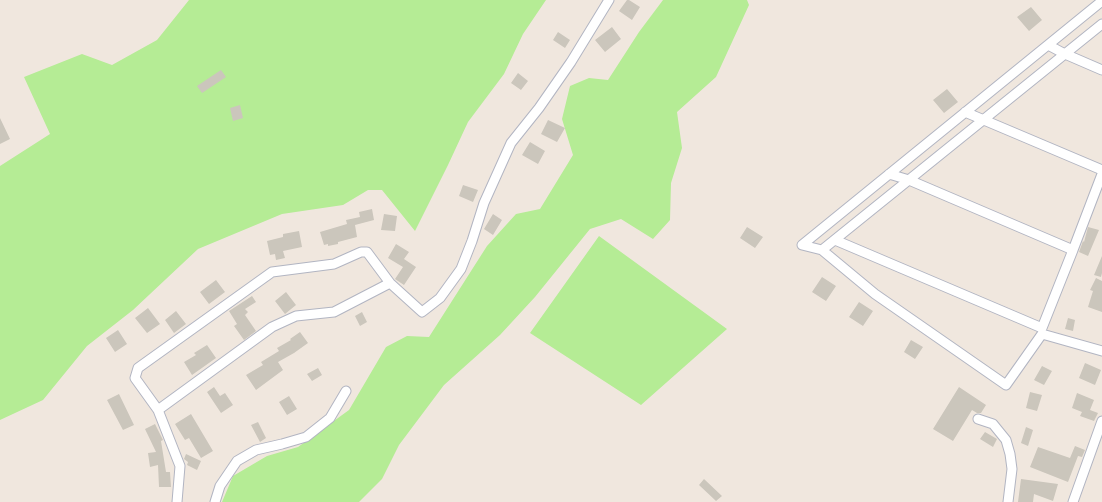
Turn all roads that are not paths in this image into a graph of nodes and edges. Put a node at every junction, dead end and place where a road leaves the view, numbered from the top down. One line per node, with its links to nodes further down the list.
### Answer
1 (609, 0): 16 (street)
2 (1102, 1): 4 (street)
3 (1102, 24): 5 (street)
4 (1048, 45): 5 (street); 7 (street)
5 (1065, 54): 6 (street); 8 (street)
6 (1102, 70)
7 (965, 112): 8 (street); 10 (street)
8 (983, 120): 9 (street); 12 (street)
9 (1102, 170)
10 (890, 174): 12 (street); 14 (street)
11 (1102, 174): 15 (street)
12 (909, 180): 13 (street); 15 (street)
13 (835, 240): 14 (street); 17 (street)
14 (822, 250): 17 (street)
15 (1072, 250): 17 (street)
16 (390, 283): 20 (street); 20 (street)
17 (1042, 331): 18 (street)
18 (1102, 351)
19 (346, 391): 24 (street)
20 (158, 410): 23 (street)
21 (978, 419): 25 (street)
22 (1102, 420): 26 (street)
23 (177, 502)
24 (216, 502)
25 (1008, 502)
26 (1073, 502)

